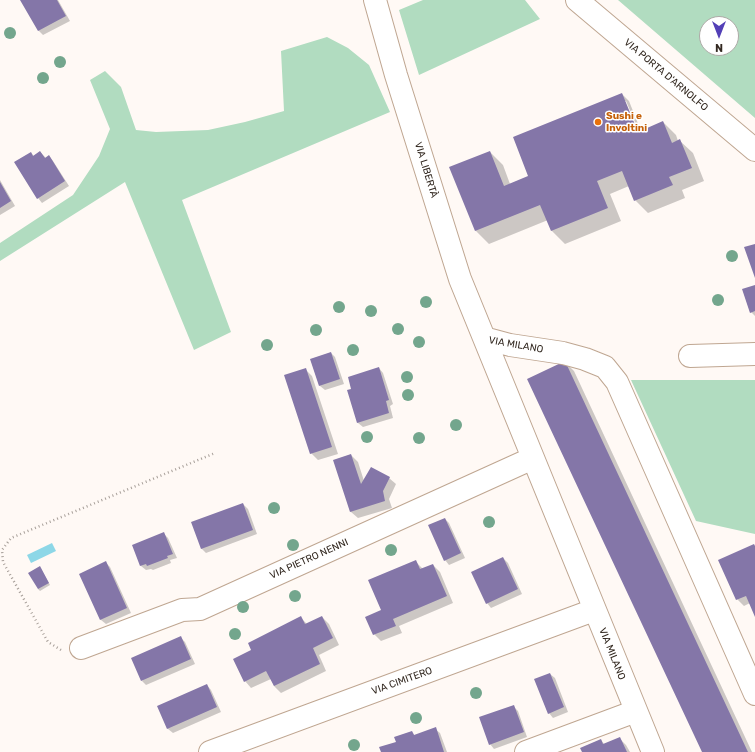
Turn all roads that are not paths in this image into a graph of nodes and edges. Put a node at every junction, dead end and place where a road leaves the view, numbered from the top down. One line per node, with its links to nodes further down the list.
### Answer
1 (375, 0): 4 (street, VIA LIBERTÀ)
2 (577, 0): 3 (street, VIA PORTA D'ARNOLFO)
3 (755, 150)
4 (484, 338): 7 (street, VIA MILANO); 10 (street, VIA MILANO)
5 (755, 354): 6 (street)
6 (690, 356)
7 (533, 458): 8 (street, VIA MILANO); 9 (street, VIA PIETRO NENNI)
8 (594, 610): 11 (street, VIA MILANO); 12 (street, VIA CIMITERO)
9 (81, 648)
10 (755, 694)
11 (636, 712): 13 (street); 14 (street, VIA MILANO)
12 (210, 752)
13 (526, 752)
14 (653, 752)

